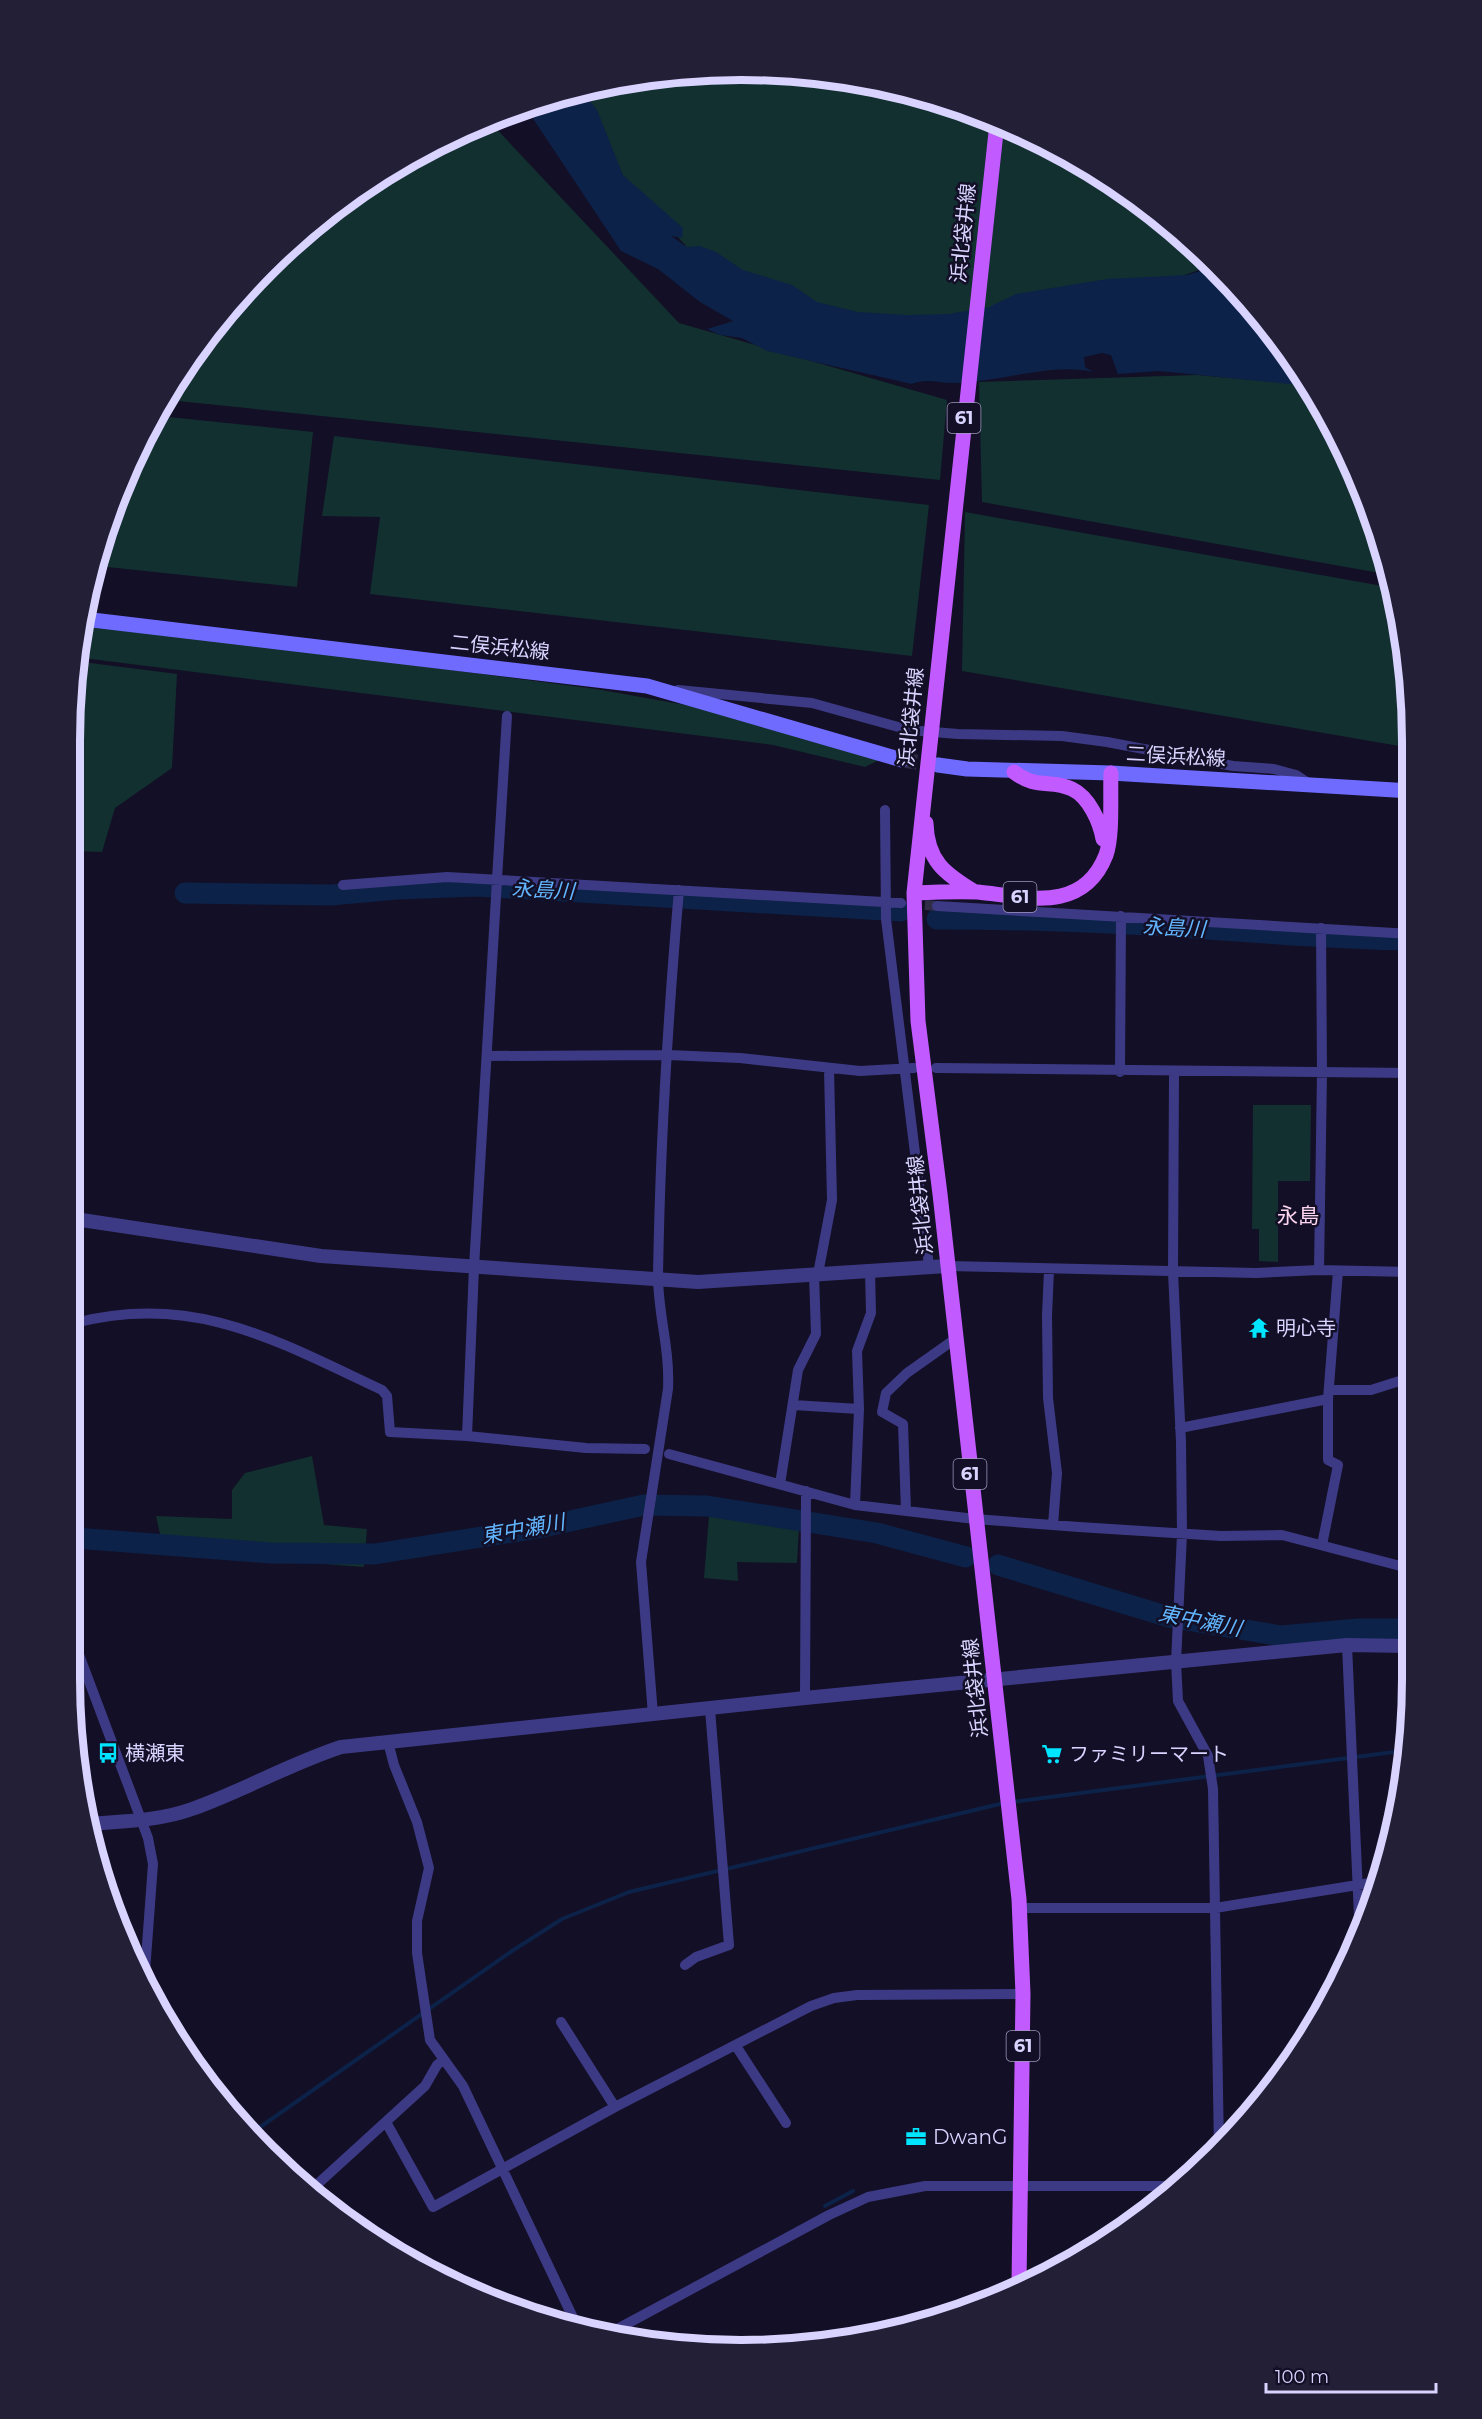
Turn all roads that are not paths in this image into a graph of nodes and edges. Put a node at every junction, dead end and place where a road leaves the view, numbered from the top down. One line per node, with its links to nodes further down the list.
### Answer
1 (996, 131): 5 (main road, 浜北袋井線 / 61)
2 (91, 620): 3 (main road, 二俣浜松線)
3 (663, 689): 5 (street); 6 (main road, 二俣浜松線)
4 (507, 716): 15 (street)
5 (930, 730): 10 (street); 11 (main road, 浜北袋井線 / 61)
6 (902, 760)
7 (938, 765): 8 (main road, 二俣浜松線)
8 (1014, 772): 9 (main road, 二俣浜松線); 14 (main road)
9 (1111, 773): 10 (main road, 二俣浜松線); 14 (main road, 61)
10 (1308, 783): 12 (main road, 二俣浜松線)
11 (925, 784): 17 (main road); 18 (main road, 浜北袋井線 / 61)
12 (1402, 790)
13 (885, 810): 20 (street)
14 (1106, 854): 17 (main road, 61)
15 (497, 880): 16 (street); 19 (street); 27 (street)
16 (343, 885)
17 (976, 892): 18 (main road, 61)
18 (914, 893): 37 (main road, 浜北袋井線 / 61)
19 (679, 895): 20 (street); 26 (street)
20 (886, 902): 21 (street); 28 (street)
21 (901, 903)
22 (937, 906): 23 (street)
23 (1121, 921): 24 (street); 31 (street)
24 (1321, 928): 25 (street); 33 (street)
25 (1402, 933)
26 (668, 1055): 27 (street); 30 (street); 46 (street)
27 (487, 1056): 38 (street)
28 (909, 1068): 30 (street); 36 (street)
29 (936, 1068): 31 (street)
30 (829, 1069): 45 (street)
31 (1120, 1072): 32 (street)
32 (1174, 1072): 33 (street); 43 (street)
33 (1322, 1073): 34 (street); 41 (street)
34 (1402, 1073)
35 (79, 1220): 38 (street)
36 (929, 1266): 37 (street); 39 (street)
37 (947, 1266): 40 (street); 48 (main road, 浜北袋井線 / 61)
38 (474, 1267): 46 (street); 54 (street)
39 (870, 1270): 45 (street); 52 (street)
40 (1050, 1270): 43 (street); 62 (street)
41 (1319, 1270): 42 (street); 43 (street)
42 (1338, 1271): 44 (street); 50 (street)
43 (1173, 1272): 53 (street)
44 (1402, 1272)
45 (816, 1274): 46 (street); 51 (street)
46 (658, 1279): 73 (street)
47 (79, 1322): 54 (street)
48 (955, 1339): 60 (street); 61 (main road, 浜北袋井線 / 61)
49 (1402, 1380): 50 (street)
50 (1329, 1394): 53 (street); 64 (street)
51 (793, 1405): 52 (street); 57 (street)
52 (859, 1409): 59 (street)
53 (1180, 1428): 63 (street)
54 (467, 1436): 55 (street)
55 (645, 1449)
56 (669, 1454): 57 (street)
57 (780, 1484): 58 (street)
58 (806, 1491): 59 (street); 71 (street)
59 (855, 1505): 60 (street)
60 (906, 1511): 61 (street)
61 (975, 1519): 62 (street); 70 (main road, 浜北袋井線 / 61)
62 (1053, 1525): 63 (street)
63 (1182, 1534): 64 (street); 69 (street)
64 (1322, 1545): 65 (street)
65 (1402, 1566)
66 (1347, 1645): 67 (street); 69 (street); 78 (street)
67 (1402, 1646)
68 (79, 1655): 75 (street)
69 (1176, 1662): 70 (street); 80 (street)
70 (996, 1681): 71 (street); 79 (main road, 浜北袋井線 / 61)
71 (805, 1698): 72 (street)
72 (710, 1709): 73 (street); 83 (street)
73 (653, 1714): 74 (street)
74 (388, 1742): 75 (street); 87 (street)
75 (141, 1821): 76 (street); 82 (street)
76 (96, 1824)
77 (1369, 1883): 78 (street)
78 (1356, 1885): 80 (street); 81 (street)
79 (1019, 1908): 80 (street); 84 (main road, 浜北袋井線 / 61)
80 (1215, 1908): 91 (street)
81 (1358, 1914)
82 (145, 1965)
83 (685, 1965)
84 (1023, 1994): 86 (street); 94 (main road, 浜北袋井線 / 61)
85 (561, 2022): 88 (street)
86 (736, 2046): 88 (street); 90 (street)
87 (443, 2060): 89 (street); 92 (street)
88 (615, 2107): 92 (street)
89 (386, 2122): 92 (street); 93 (street)
90 (786, 2123)
91 (1219, 2135)
92 (503, 2169): 97 (street)
93 (317, 2185)
94 (1021, 2185): 95 (street); 96 (main road, 浜北袋井線 / 61); 98 (street)
95 (1164, 2186)
96 (1019, 2278)
97 (573, 2318)
98 (619, 2328)

